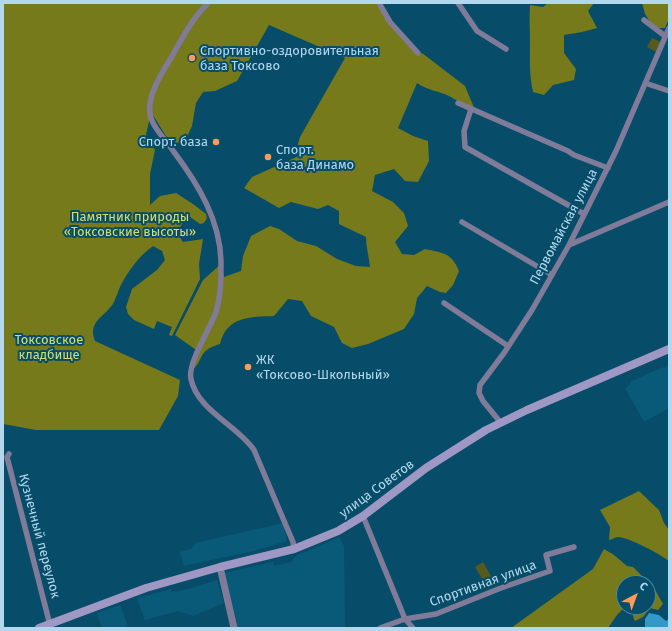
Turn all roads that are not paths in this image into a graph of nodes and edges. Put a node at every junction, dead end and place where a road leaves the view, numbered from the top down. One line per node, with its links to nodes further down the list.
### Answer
1 (208, 3): 26 (street)
2 (379, 3): 8 (street)
3 (458, 3): 7 (street)
4 (644, 20): 6 (street)
5 (669, 28): 6 (street, Первомайская улица)
6 (666, 36): 9 (street, Первомайская улица)
7 (506, 49)
8 (418, 54)
9 (645, 83): 10 (street); 13 (street, Первомайская улица)
10 (669, 91)
11 (458, 103): 12 (street)
12 (471, 109): 13 (street); 15 (street)
13 (608, 168): 15 (street, Первомайская улица)
14 (669, 202): 17 (street)
15 (584, 214): 17 (street, Первомайская улица)
16 (462, 222): 18 (street)
17 (569, 245): 18 (street, Первомайская улица)
18 (552, 275): 20 (street, Первомайская улица)
19 (444, 303): 20 (street)
20 (508, 346): 22 (street, Первомайская улица)
21 (669, 349): 22 (main road, улица Советов)
22 (501, 423): 24 (main road, улица Советов)
23 (9, 454): 29 (street, Кузнечный переулок)
24 (363, 516): 26 (main road, улица Советов); 28 (street)
25 (574, 547): 28 (street, Спортивная улица)
26 (294, 549): 27 (main road, улица Советов)
27 (220, 567): 29 (main road, улица Советов); 31 (street)
28 (405, 619): 32 (street, Спортивная улица); 33 (street)
29 (50, 625): 30 (main road, улица Советов)
30 (39, 628)
31 (234, 628)
32 (380, 628)
33 (413, 628)

